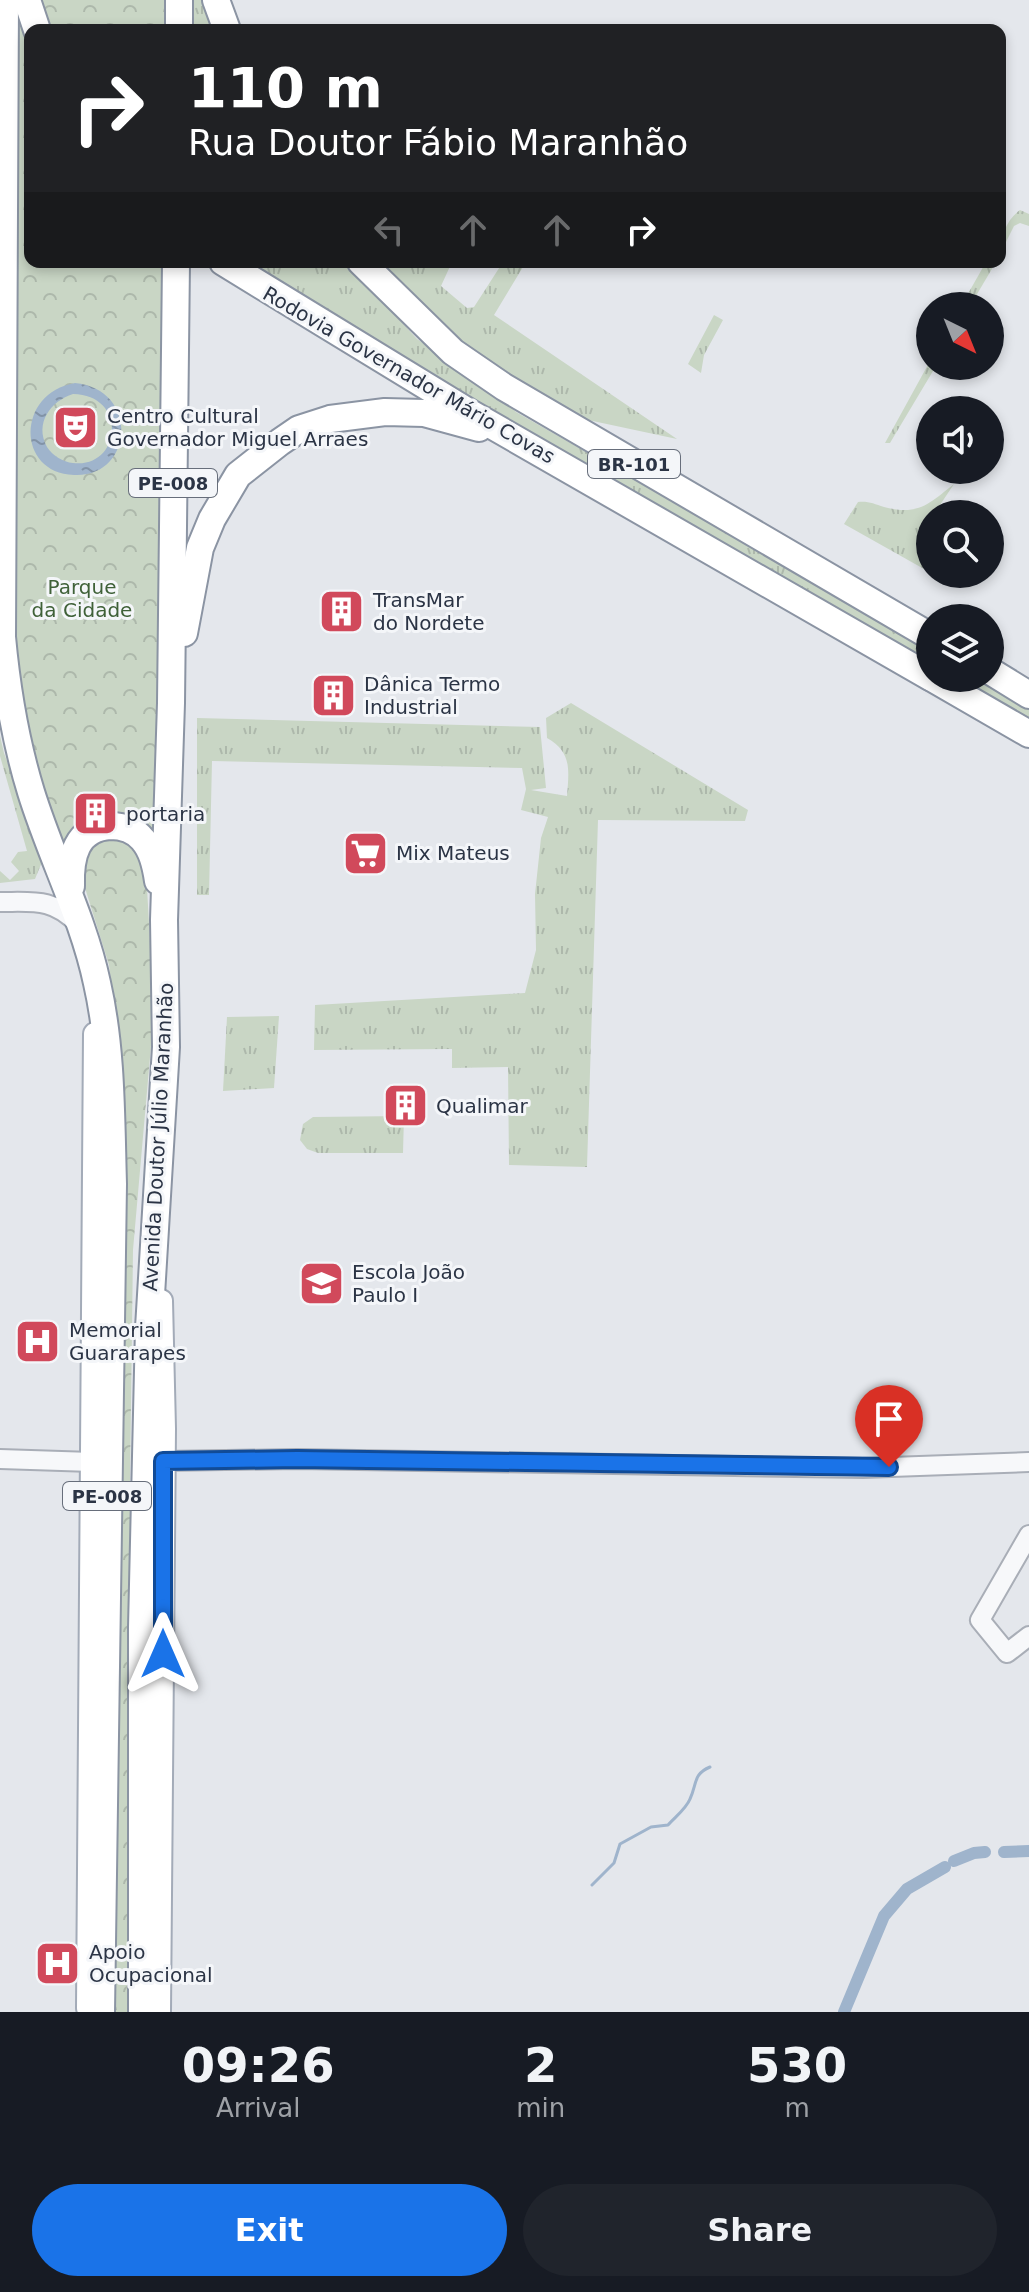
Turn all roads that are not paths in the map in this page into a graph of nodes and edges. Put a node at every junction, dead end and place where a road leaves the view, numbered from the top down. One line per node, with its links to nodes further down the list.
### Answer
1 (5, 0): 19 (highway, Avenida Doutor Júlio Maranhão / PE-008)
2 (27, 0): 5 (highway)
3 (179, 0): 6 (highway)
4 (216, 0): 7 (highway)
5 (35, 24)
6 (179, 24)
7 (225, 24)
8 (176, 268): 17 (highway, Avenida Doutor Júlio Maranhão / PE-008)
9 (233, 268): 11 (highway, Rodovia Governador Mário Covas / BR-101)
10 (367, 268): 12 (highway, Rodovia Governador Mário Covas / BR-101)
11 (539, 451): 13 (highway, Rodovia Governador Mário Covas / BR-101); 17 (highway)
12 (916, 628)
13 (916, 669)
14 (1004, 680): 16 (highway)
15 (956, 692): 18 (highway, Rodovia Governador Mário Covas / BR-101)
16 (1029, 695)
17 (171, 703): 21 (highway, Avenida Doutor Júlio Maranhão / PE-008)
18 (1029, 734)
19 (72, 901): 21 (highway); 22 (highway, Avenida Doutor Júlio Maranhão / PE-008)
20 (0, 902): 22 (street)
21 (164, 920): 24 (highway, Avenida Doutor Júlio Maranhão / PE-008)
22 (81, 926): 23 (highway, Avenida Doutor Júlio Maranhão / PE-008)
23 (97, 981): 27 (main road); 32 (highway, Avenida Doutor Júlio Maranhão / PE-008)
24 (158, 1200): 26 (main road); 33 (highway, Avenida Doutor Júlio Maranhão / PE-008)
25 (0, 1459): 27 (street)
26 (163, 1461): 28 (street); 34 (main road)
27 (92, 1462): 31 (main road)
28 (1029, 1462)
29 (1029, 1535): 30 (street)
30 (1029, 1636)
31 (88, 2012)
32 (101, 2012)
33 (142, 2012)
34 (159, 2012)

